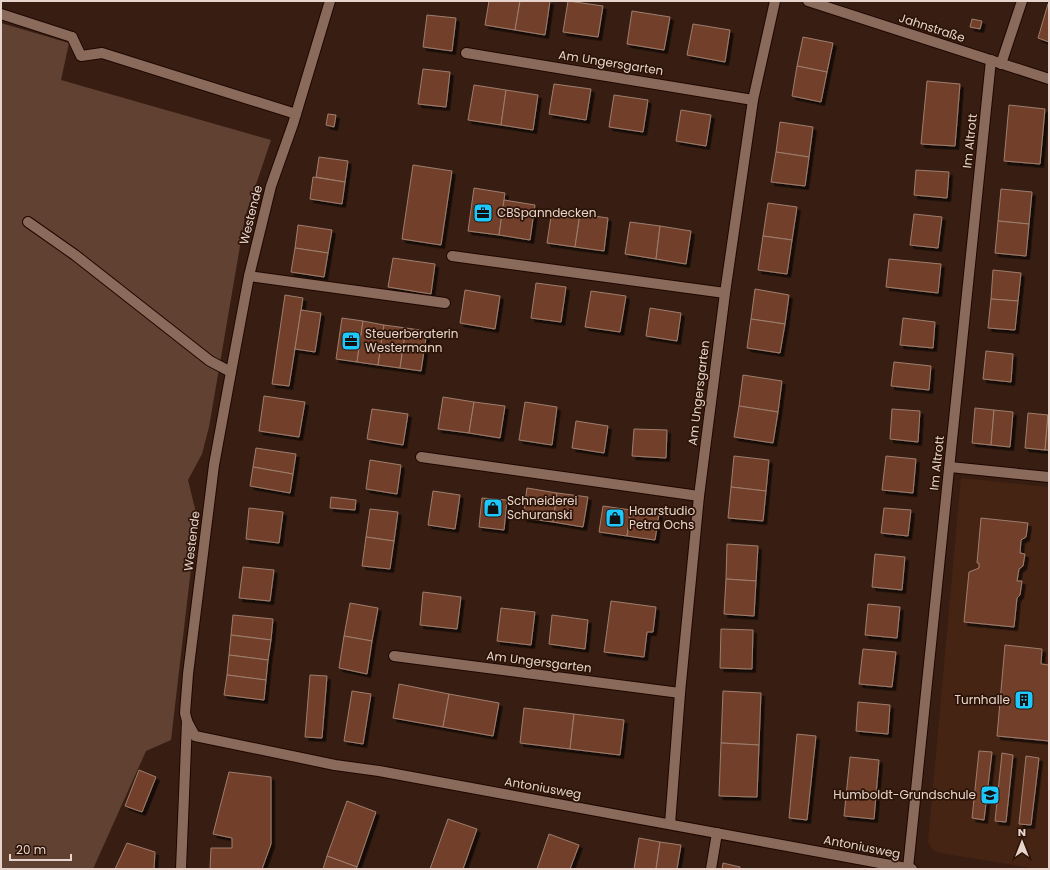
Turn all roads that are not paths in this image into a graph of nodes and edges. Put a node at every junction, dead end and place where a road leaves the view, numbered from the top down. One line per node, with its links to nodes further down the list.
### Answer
1 (330, 1): 11 (street, Westende)
2 (775, 1): 10 (street, Am Ungersgarten)
3 (808, 1): 7 (street, Jahnstraße)
4 (1022, 1): 8 (street)
5 (1, 14): 11 (street)
6 (466, 53): 10 (street, Am Ungersgarten)
7 (991, 60): 8 (street, Jahnstraße); 19 (street, Im Altrott)
8 (1001, 64): 9 (street, Jahnstraße)
9 (1049, 79)
10 (753, 100): 15 (street, Am Ungersgarten)
11 (296, 114): 14 (street, Westende)
12 (28, 222): 17 (street)
13 (452, 256): 15 (street)
14 (249, 276): 16 (street); 17 (street, Westende)
15 (725, 293): 21 (street, Am Ungersgarten)
16 (445, 303)
17 (231, 372): 24 (street, Westende)
18 (421, 457): 21 (street)
19 (950, 467): 20 (street); 29 (street, Im Altrott)
20 (1049, 478)
21 (699, 496): 23 (street, Am Ungersgarten)
22 (394, 656): 23 (street, Am Ungersgarten)
23 (680, 693): 25 (street, Am Ungersgarten)
24 (186, 717): 25 (street, Antoniusweg); 27 (street, Westende)
25 (670, 824): 26 (street, Antoniusweg)
26 (718, 833): 28 (street); 29 (street, Antoniusweg)
27 (181, 869)
28 (712, 869)
29 (910, 869)

